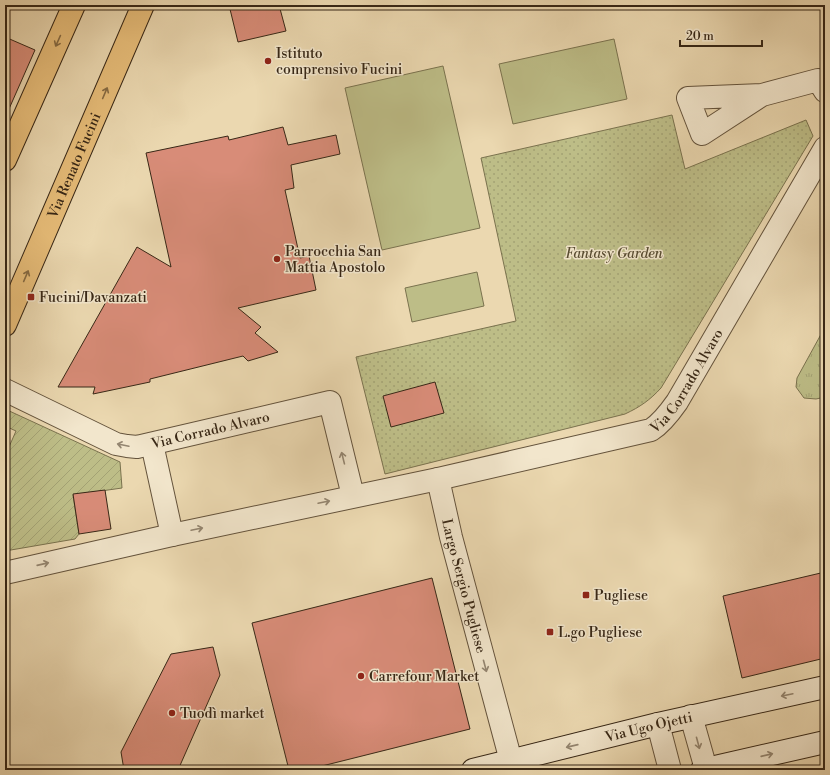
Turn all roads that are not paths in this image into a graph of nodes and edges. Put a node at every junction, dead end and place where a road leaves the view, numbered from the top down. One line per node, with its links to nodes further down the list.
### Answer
1 (74, 5): 6 (main road, one-way to 6)
2 (143, 5): 7 (main road, Via Renato Fucini, one-way to 2)
3 (825, 91): 4 (street)
4 (762, 95)
5 (825, 148): 11 (street, Via Corrado Alvaro)
6 (5, 160)
7 (11, 295): 8 (main road, Via Renato Fucini)
8 (5, 325)
9 (5, 390): 10 (street, Via Corrado Alvaro, one-way to 9)
10 (152, 444): 12 (street, Via Corrado Alvaro, one-way to 10); 13 (street)
11 (438, 479): 12 (street, Via Corrado Alvaro); 19 (street, Largo Sergio Pugliese, one-way to 19)
12 (353, 496): 13 (street, Via Corrado Alvaro, one-way to 12)
13 (172, 535): 14 (street, Via Corrado Alvaro, one-way to 13)
14 (5, 573)
15 (825, 687): 16 (street, Via Ugo Ojetti, one-way to 16)
16 (691, 716): 17 (street, Via Ugo Ojetti); 22 (street, one-way to 22)
17 (658, 724): 19 (street, Via Ugo Ojetti, one-way to 19); 21 (street)
18 (825, 742): 22 (street, one-way to 18)
19 (511, 761): 20 (street, Via Ugo Ojetti)
20 (473, 770)
21 (670, 770)
22 (704, 770)

